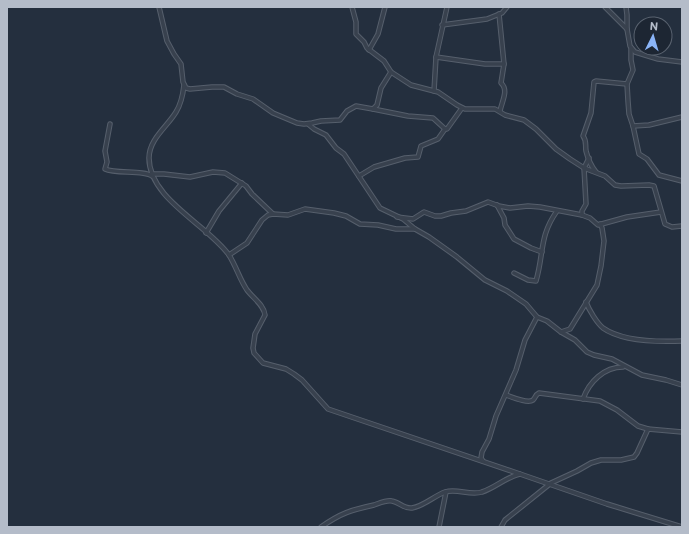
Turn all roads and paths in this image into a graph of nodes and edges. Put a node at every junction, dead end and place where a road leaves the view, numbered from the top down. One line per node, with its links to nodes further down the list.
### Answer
1 (159, 7): 18 (street)
2 (352, 7): 12 (street)
3 (385, 7): 12 (street)
4 (448, 7): 9 (street)
5 (507, 7): 8 (street)
6 (626, 7): 10 (street)
7 (608, 8): 10 (street)
8 (499, 14): 9 (street); 15 (street)
9 (442, 25): 13 (street)
10 (627, 29): 11 (street)
11 (631, 48): 14 (street); 17 (street)
12 (369, 50): 16 (street)
13 (436, 57): 15 (street); 19 (street)
14 (682, 62)
15 (504, 64): 22 (street)
16 (391, 72): 19 (street); 21 (street)
17 (627, 84): 26 (street); 28 (street)
18 (184, 85): 25 (street); 31 (street)
19 (434, 91): 20 (street)
20 (462, 108): 22 (street); 27 (street)
21 (373, 109): 25 (street); 27 (street)
22 (500, 111): 29 (street)
23 (682, 117): 26 (street)
24 (110, 124): 31 (street)
25 (308, 124): 32 (street)
26 (633, 126): 33 (street)
27 (445, 129): 32 (street)
28 (589, 158): 29 (street); 30 (street)
29 (584, 168): 30 (street); 39 (street)
30 (597, 173): 37 (street)
31 (152, 175): 34 (street); 44 (street)
32 (359, 176): 40 (street)
33 (682, 181)
34 (242, 183): 38 (street); 44 (street)
35 (497, 205): 36 (street); 40 (street); 45 (street)
36 (557, 210): 39 (street); 45 (street)
37 (662, 212): 41 (street); 42 (street)
38 (273, 214): 43 (street); 46 (street)
39 (582, 215): 41 (street)
40 (397, 217): 43 (street)
41 (600, 224): 48 (street)
42 (682, 226)
43 (415, 229): 49 (street)
44 (206, 233): 46 (street)
45 (542, 252): 47 (street)
46 (229, 256): 58 (street)
47 (514, 273)
48 (586, 302): 50 (street); 51 (street)
49 (538, 317): 50 (street); 54 (street)
50 (561, 332): 52 (street)
51 (682, 341)
52 (623, 367): 53 (street); 55 (street)
53 (682, 385)
54 (506, 395): 55 (street); 58 (street)
55 (583, 399): 56 (street)
56 (648, 429): 57 (street); 60 (street)
57 (682, 432)
58 (483, 462): 59 (street)
59 (520, 474): 60 (street); 61 (street)
60 (551, 484): 64 (street); 65 (street)
61 (446, 492): 62 (street); 63 (street)
62 (321, 527)
63 (439, 527)
64 (501, 527)
65 (682, 527)

